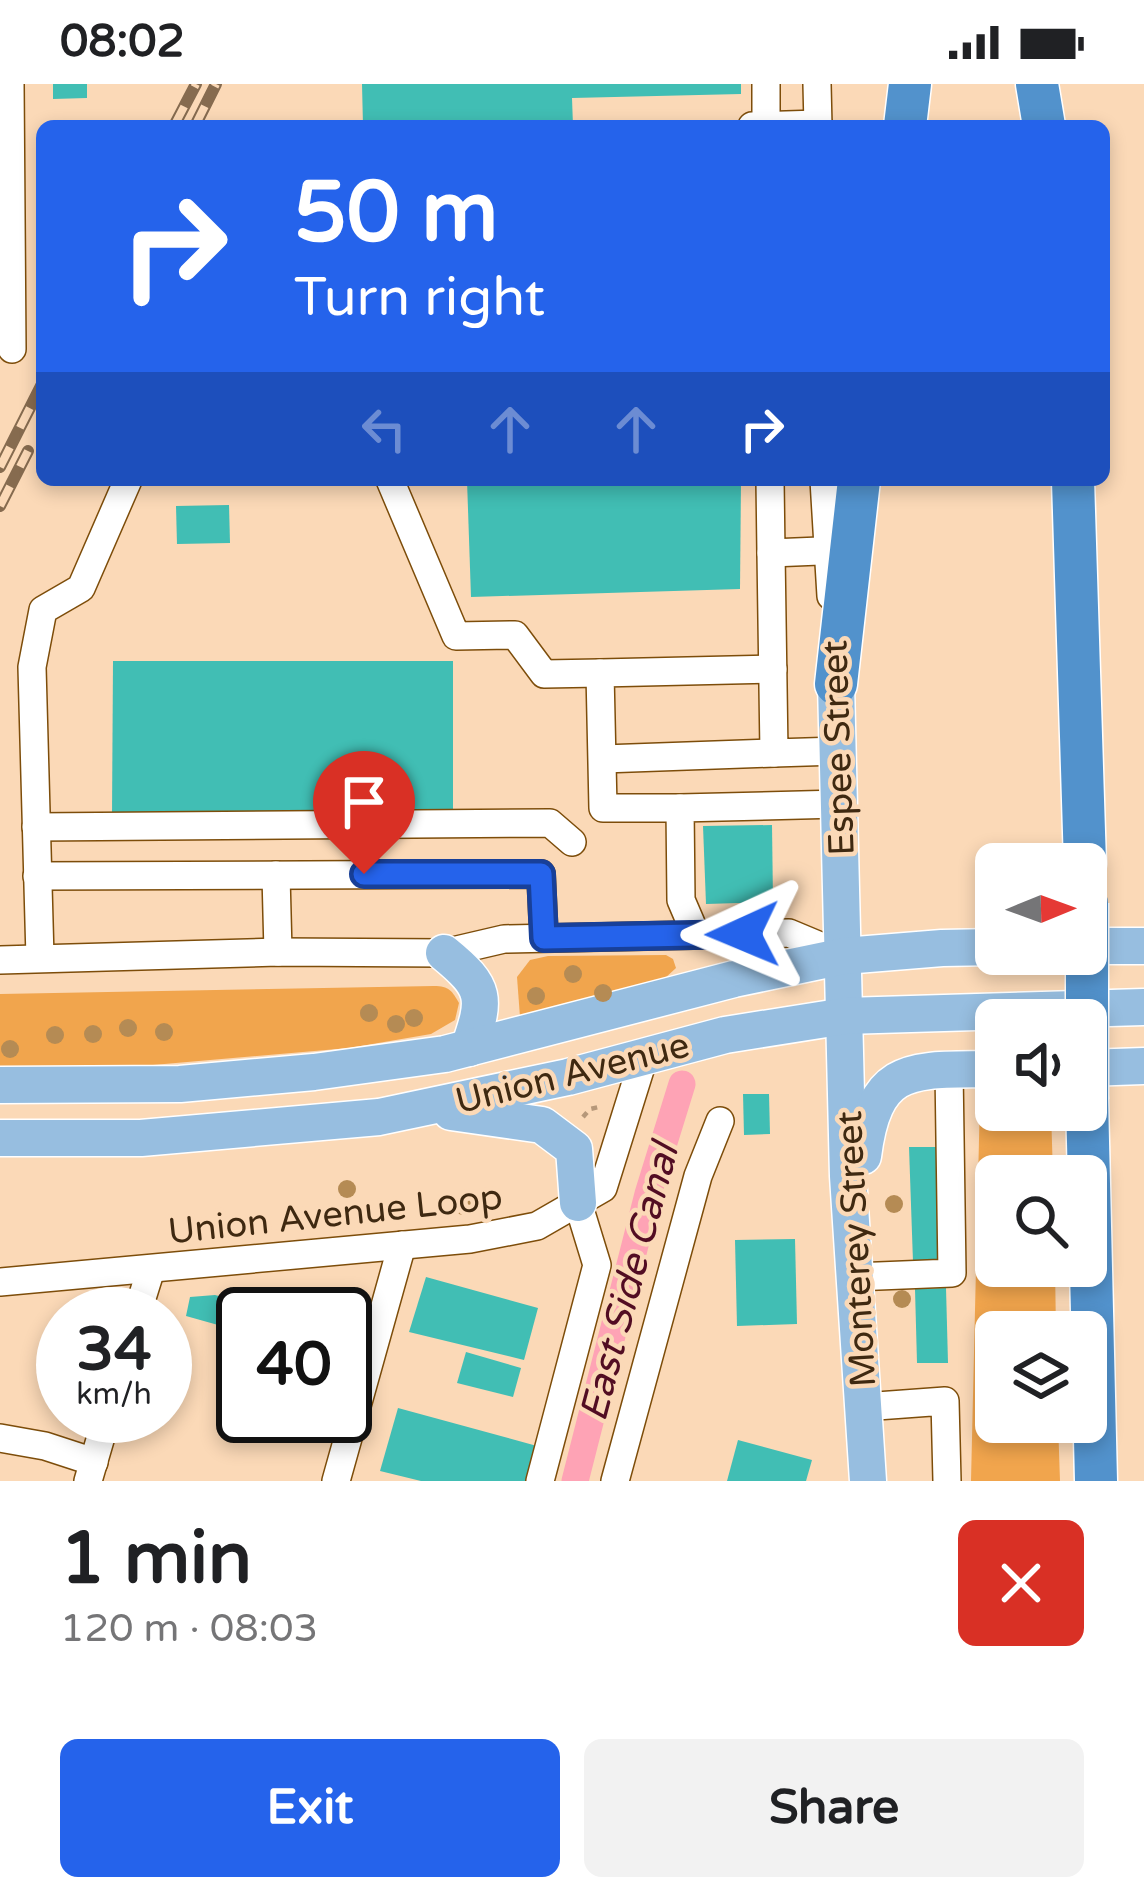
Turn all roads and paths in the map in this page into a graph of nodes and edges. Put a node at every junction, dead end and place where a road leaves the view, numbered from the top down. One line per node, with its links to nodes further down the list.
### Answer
1 (10, 84): 12 (street)
2 (766, 84): 7 (street)
3 (817, 84): 8 (street)
4 (910, 84): 9 (highway)
5 (1036, 84): 10 (highway)
6 (1059, 84): 11 (highway)
7 (766, 120)
8 (818, 120)
9 (905, 120)
10 (1043, 120)
11 (1060, 120)
12 (5, 142): 13 (street)
13 (12, 349)
14 (125, 486): 31 (street)
15 (393, 486): 23 (street)
16 (770, 486): 21 (street)
17 (825, 486): 20 (street)
18 (857, 486): 20 (highway)
19 (1072, 486): 33 (highway)
20 (840, 550): 21 (street); 24 (highway)
21 (771, 553): 22 (street)
22 (773, 669): 23 (street); 26 (street)
23 (601, 673): 27 (street)
24 (836, 684): 25 (main road, Espee Street)
25 (838, 751): 26 (street); 28 (main road, Espee Street)
26 (774, 753): 27 (street)
27 (603, 759): 29 (street)
28 (840, 804): 30 (street); 44 (main road, Espee Street)
29 (603, 808): 30 (street); 32 (street)
30 (680, 808): 37 (street)
31 (36, 827): 32 (street); 36 (street)
32 (572, 842): 34 (street)
33 (1084, 843)
34 (541, 874): 35 (street); 38 (street)
35 (276, 875): 36 (street); 42 (street)
36 (37, 876): 45 (street)
37 (696, 934): 38 (street, Union Avenue); 44 (street, Union Avenue)
38 (544, 938): 43 (street, Union Avenue)
39 (1107, 946): 40 (main road)
40 (1144, 946)
41 (975, 947): 44 (main road, Union Avenue)
42 (278, 952): 43 (street); 45 (street)
43 (444, 953): 49 (main road)
44 (844, 956): 48 (main road, Espee Street); 49 (main road, Union Avenue)
45 (40, 958): 46 (street)
46 (0, 960)
47 (1144, 1007): 48 (main road, Union Avenue)
48 (845, 1016): 50 (main road, Union Avenue); 63 (main road, Monterey Street)
49 (470, 1048): 55 (main road, Union Avenue)
50 (644, 1057): 57 (main road, Union Avenue); 62 (street, Union Avenue Loop)
51 (1144, 1066): 52 (main road)
52 (1107, 1067)
53 (949, 1070): 54 (main road); 63 (main road); 66 (street)
54 (975, 1070)
55 (0, 1085)
56 (608, 1105): 58 (path)
57 (424, 1108): 61 (main road, Union Avenue); 62 (main road)
58 (579, 1121)
59 (720, 1121): 75 (street)
60 (1088, 1131): 78 (highway)
61 (0, 1138)
62 (578, 1203): 64 (street, Union Avenue Loop); 74 (street)
63 (852, 1238): 66 (main road, Monterey Street)
64 (402, 1245): 65 (street, Union Avenue Loop); 73 (street)
65 (151, 1269): 67 (street, Union Avenue Loop); 68 (street)
66 (854, 1277): 69 (main road, Monterey Street)
67 (0, 1282)
68 (145, 1287)
69 (863, 1407): 76 (main road, Monterey Street); 77 (street)
70 (0, 1438): 72 (street)
71 (99, 1443): 72 (street)
72 (91, 1472)
73 (336, 1481)
74 (540, 1481)
75 (615, 1481)
76 (868, 1481)
77 (947, 1481)
78 (1096, 1481)

